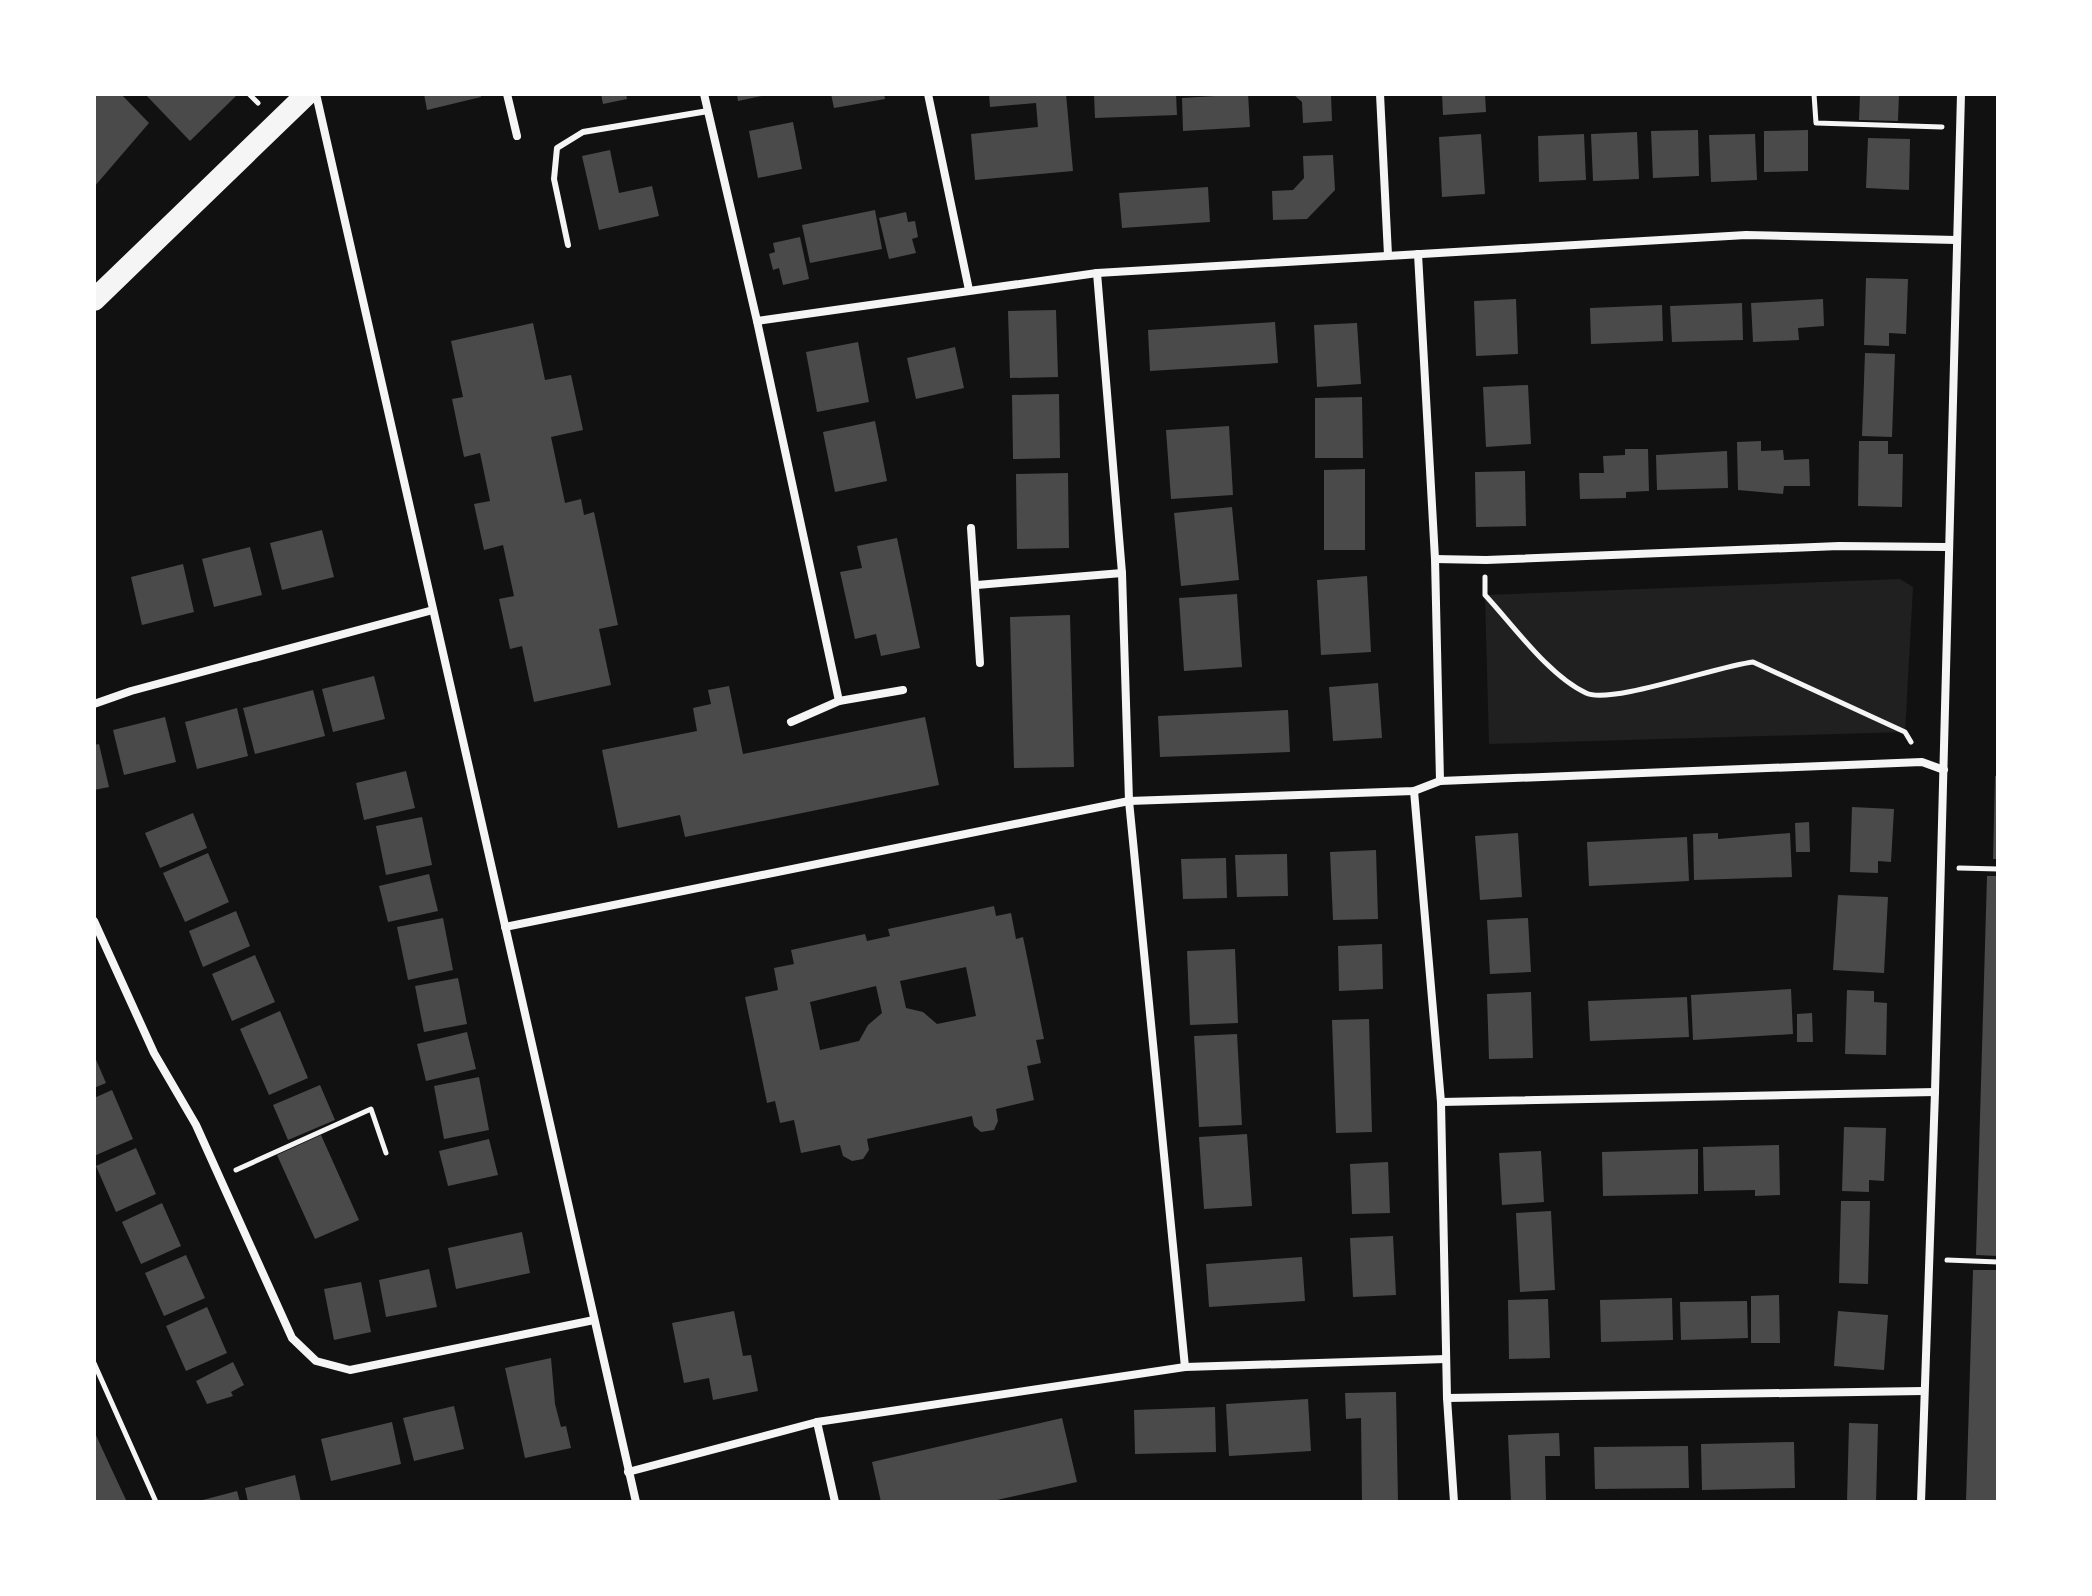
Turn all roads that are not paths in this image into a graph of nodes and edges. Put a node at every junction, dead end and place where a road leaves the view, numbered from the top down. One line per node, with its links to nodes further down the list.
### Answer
1 (307, 94): 16 (highway)
2 (316, 94): 23 (street)
3 (507, 94): 9 (street)
4 (704, 94): 8 (street)
5 (928, 94): 15 (street)
6 (1380, 94): 13 (street)
7 (1961, 94): 10 (street)
8 (708, 111): 11 (lane); 17 (street)
9 (517, 136)
10 (1956, 240): 12 (street); 19 (street)
11 (568, 245)
12 (1418, 254): 13 (street); 20 (street)
13 (1388, 255): 14 (street)
14 (1097, 273): 15 (street); 21 (street)
15 (969, 290): 17 (street)
16 (94, 300)
17 (757, 321): 26 (street)
18 (971, 528): 22 (street)
19 (1947, 547): 20 (street); 29 (street)
20 (1435, 559): 30 (street)
21 (1122, 573): 22 (street); 32 (street)
22 (977, 585): 24 (street)
23 (433, 610): 27 (street); 34 (street)
24 (980, 663)
25 (903, 690): 26 (street)
26 (839, 701): 28 (street)
27 (94, 704)
28 (791, 722)
29 (1944, 770): 30 (street); 35 (street)
30 (1440, 781): 31 (street)
31 (1414, 791): 32 (street); 36 (street)
32 (1129, 801): 34 (street); 39 (street)
33 (94, 921): 37 (street)
34 (505, 927): 37 (street)
35 (1935, 1092): 36 (street); 40 (street)
36 (1441, 1102): 38 (street)
37 (594, 1320): 43 (street)
38 (1446, 1359): 39 (street); 41 (street)
39 (1185, 1367): 42 (street)
40 (1923, 1391): 41 (street); 47 (street)
41 (1447, 1398): 46 (street)
42 (817, 1422): 43 (street); 45 (street)
43 (628, 1472): 44 (street)
44 (636, 1502)
45 (835, 1502)
46 (1454, 1502)
47 (1921, 1502)

